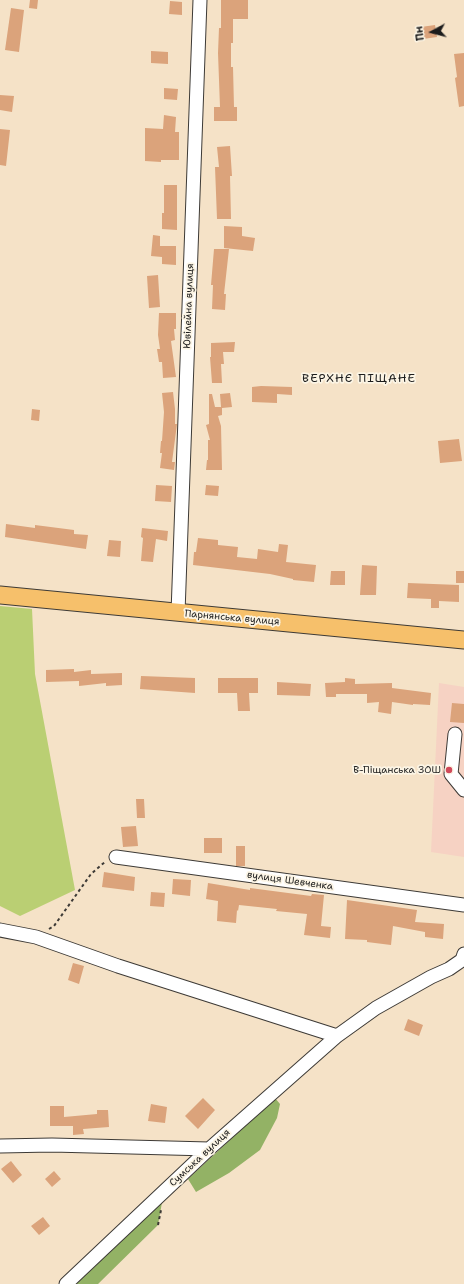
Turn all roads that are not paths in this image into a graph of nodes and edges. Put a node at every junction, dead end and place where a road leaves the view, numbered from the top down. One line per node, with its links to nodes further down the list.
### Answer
1 (200, 0): 3 (street, Ювілейна вулиця)
2 (0, 595): 3 (main road, Парнянська вулиця)
3 (178, 613): 4 (main road, Парнянська вулиця)
4 (464, 640)
5 (455, 734): 6 (street)
6 (464, 790)
7 (116, 857): 8 (street, вулиця Шевченка)
8 (464, 905)
9 (0, 930): 11 (street)
10 (464, 954): 11 (street, Сумська вулиця)
11 (337, 1036): 13 (street, Сумська вулиця)
12 (0, 1146): 13 (street)
13 (209, 1149): 14 (street, Сумська вулиця)
14 (66, 1284)

